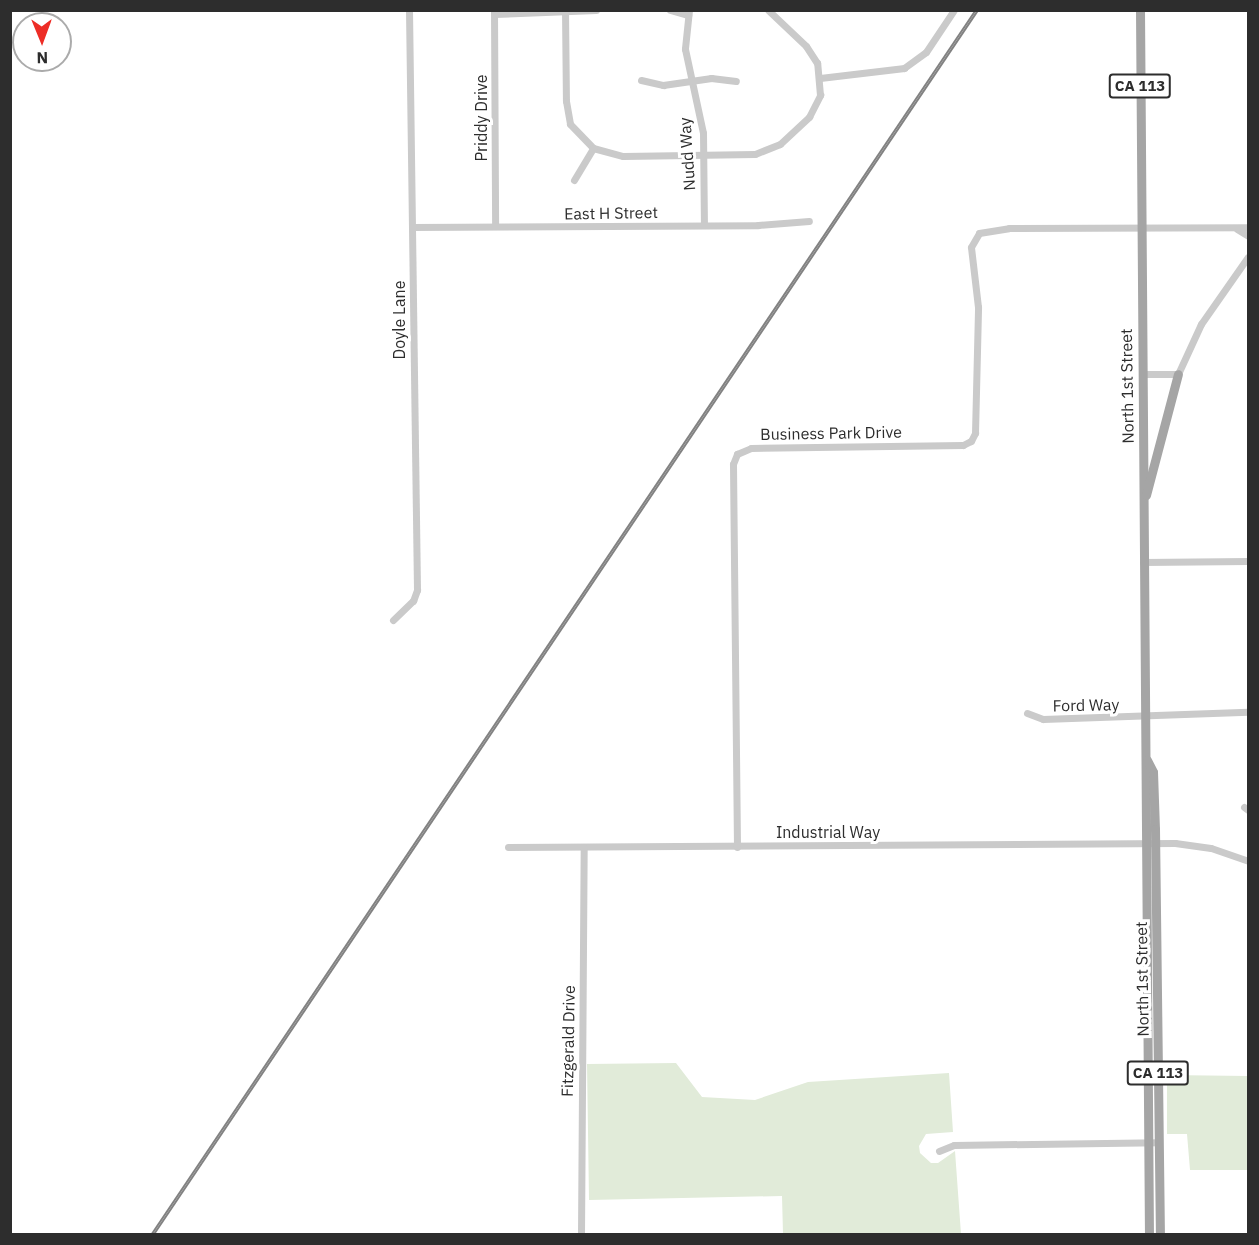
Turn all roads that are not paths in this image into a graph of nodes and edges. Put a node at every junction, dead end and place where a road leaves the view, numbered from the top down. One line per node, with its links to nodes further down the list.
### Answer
1 (409, 10): 20 (street, Doyle Lane)
2 (597, 10): 8 (street)
3 (670, 10): 9 (street)
4 (768, 10): 10 (street)
5 (954, 10): 10 (street)
6 (1140, 10): 23 (main road, North 1st Street / CA 113)
7 (494, 12): 8 (street); 19 (street, Priddy Drive)
8 (565, 12): 14 (street)
9 (689, 13): 13 (street, Nudd Way)
10 (820, 78): 15 (street)
11 (641, 80): 13 (street)
12 (736, 81): 13 (street)
13 (692, 82): 15 (street, Nudd Way)
14 (593, 148): 15 (street); 16 (street)
15 (703, 154): 18 (street, Nudd Way)
16 (574, 180)
17 (809, 221): 18 (street, East H Street)
18 (704, 225): 19 (street, East H Street)
19 (495, 226): 20 (street, East H Street)
20 (412, 227): 31 (street, Doyle Lane)
21 (1248, 227): 22 (street)
22 (1231, 228): 23 (street); 24 (street)
23 (1140, 230): 26 (main road, North 1st Street / CA 113); 37 (street, Business Park Drive)
24 (1248, 236)
25 (1248, 257): 27 (street)
26 (1142, 374): 27 (street); 28 (main road, North 1st Street / CA 113)
27 (1178, 374): 28 (main road)
28 (1143, 506): 30 (main road, North 1st Street / CA 113)
29 (1248, 561): 30 (street)
30 (1143, 562): 34 (main road, North 1st Street / CA 113)
31 (393, 621)
32 (1248, 712): 34 (street, Ford Way)
33 (1027, 713): 34 (street, Ford Way)
34 (1146, 716): 35 (main road, North 1st Street / CA 113)
35 (1150, 844): 37 (street, Industrial Way); 39 (street, Industrial Way); 40 (main road, North 1st Street / CA 113); 41 (main road, North 1st Street / CA 113)
36 (508, 847): 38 (street, Industrial Way)
37 (737, 847): 38 (street, Industrial Way)
38 (584, 848): 43 (street, Fitzgerald Drive)
39 (1248, 861)
40 (1148, 1142): 41 (street); 42 (street); 44 (main road, North 1st Street / CA 113)
41 (1159, 1142): 45 (main road, North 1st Street / CA 113)
42 (939, 1151)
43 (581, 1234)
44 (1149, 1234)
45 (1160, 1234)

